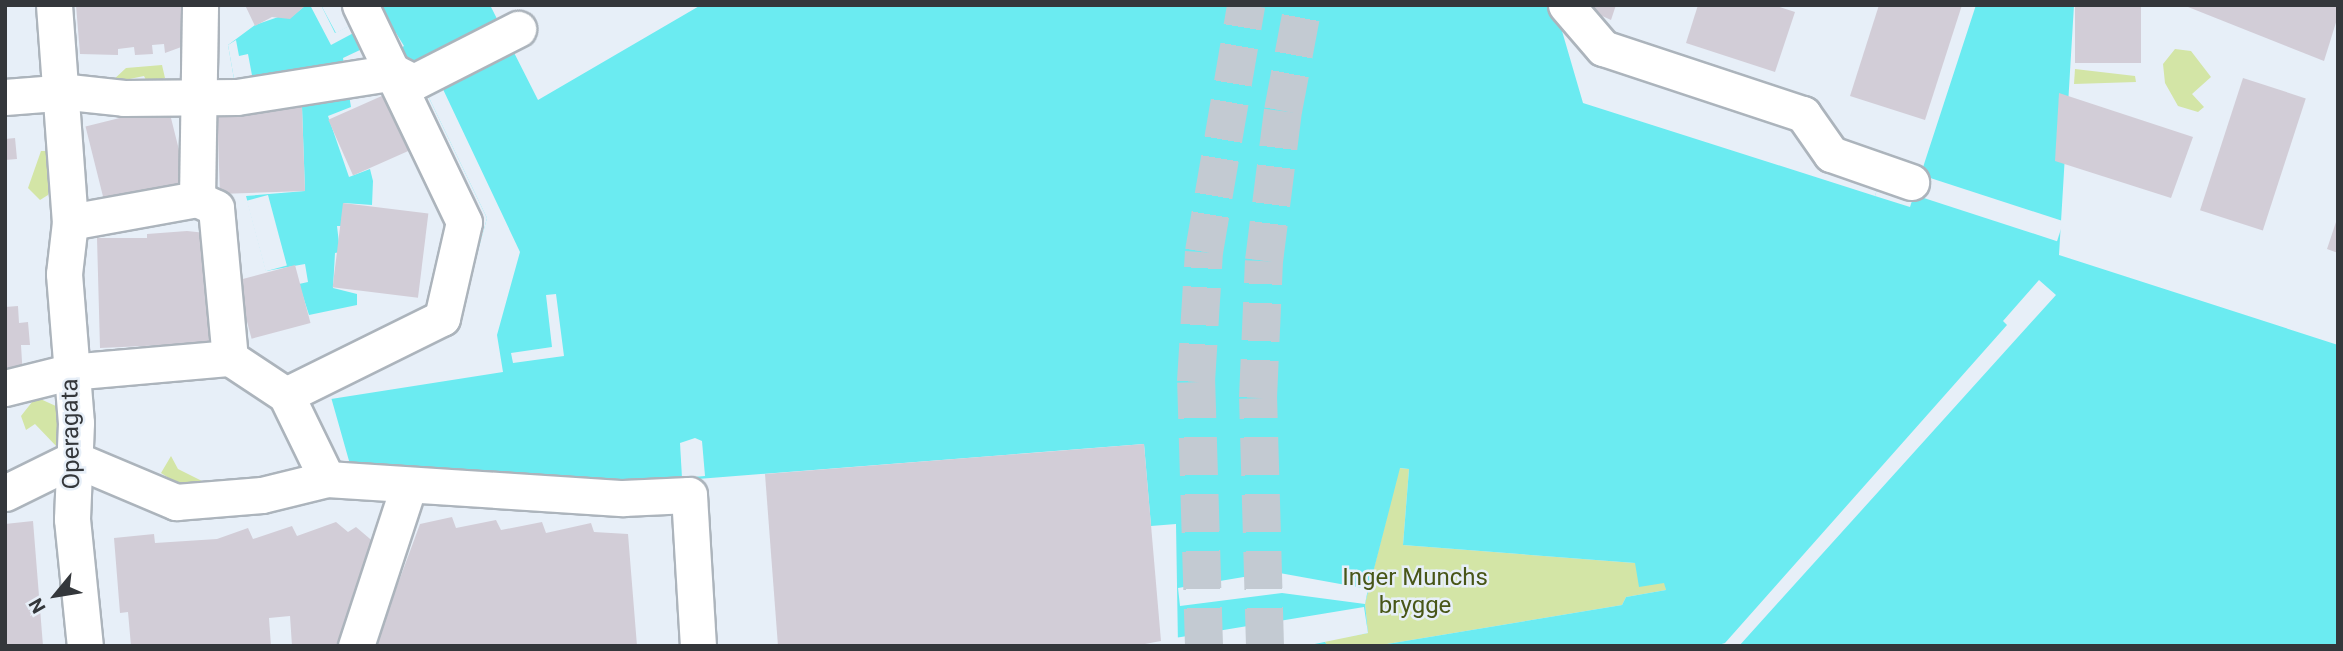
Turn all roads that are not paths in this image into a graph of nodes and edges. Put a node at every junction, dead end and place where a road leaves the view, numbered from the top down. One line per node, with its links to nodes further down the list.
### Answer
1 (54, 5): 7 (street, Operagata)
2 (200, 5): 9 (street)
3 (1566, 5): 10 (street)
4 (369, 24): 6 (street)
5 (518, 29): 6 (street)
6 (407, 76): 9 (street); 16 (street)
7 (60, 93): 8 (street); 9 (street); 12 (street, Operagata)
8 (5, 97)
9 (199, 97): 11 (street)
10 (1911, 182)
11 (197, 199): 12 (street); 14 (street)
12 (70, 222): 13 (street, Operagata)
13 (70, 358): 14 (street); 15 (street); 17 (street, Operagata)
14 (230, 359): 16 (street)
15 (5, 388)
16 (286, 395): 18 (street)
17 (74, 459): 18 (street); 20 (street); 21 (street, Operagata)
18 (327, 479): 19 (street)
19 (409, 485): 22 (street); 23 (street)
20 (5, 493)
21 (85, 646)
22 (356, 646)
23 (698, 646)

